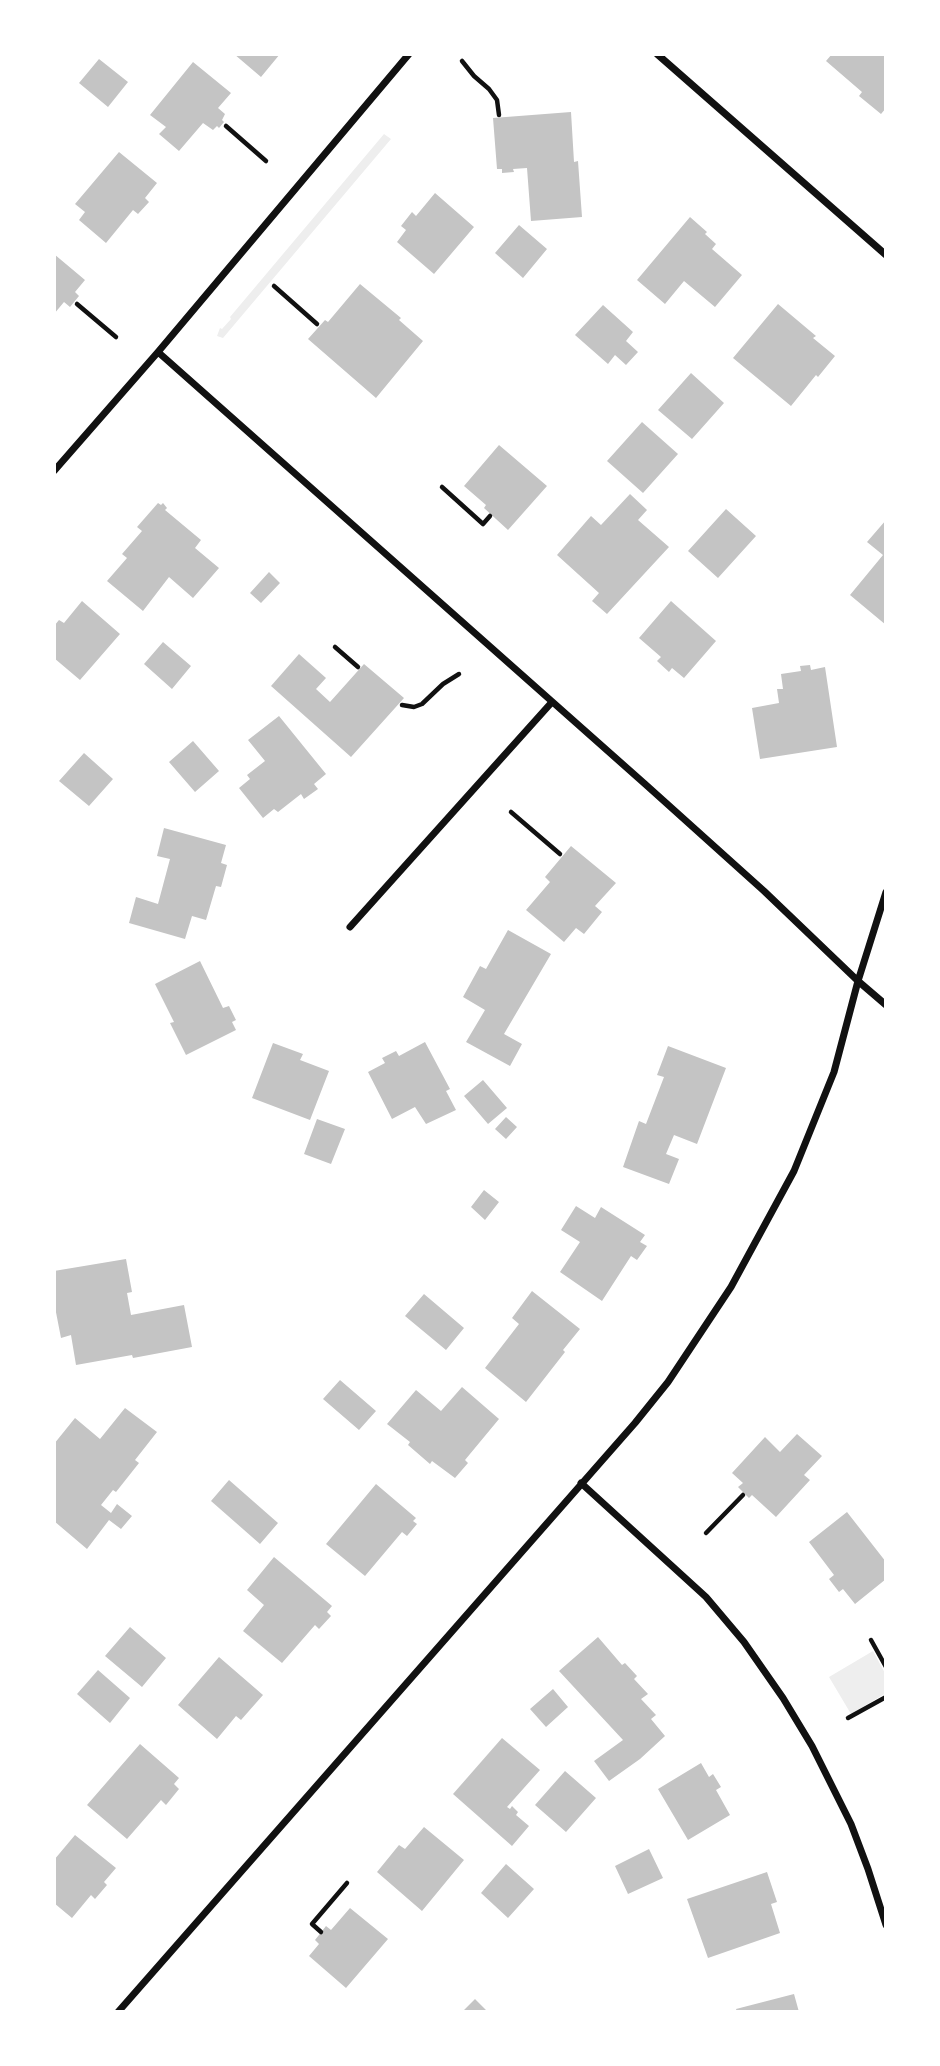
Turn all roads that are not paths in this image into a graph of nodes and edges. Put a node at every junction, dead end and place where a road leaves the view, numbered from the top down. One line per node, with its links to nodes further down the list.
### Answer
1 (408, 54): 4 (street)
2 (657, 54): 3 (street)
3 (886, 255)
4 (158, 352): 5 (street); 6 (street)
5 (54, 471)
6 (552, 702): 8 (street); 9 (street)
7 (886, 892): 9 (street)
8 (350, 927)
9 (858, 981): 10 (street); 11 (street)
10 (886, 1005)
11 (581, 1483): 12 (street); 13 (street)
12 (886, 1924)
13 (118, 2012)

